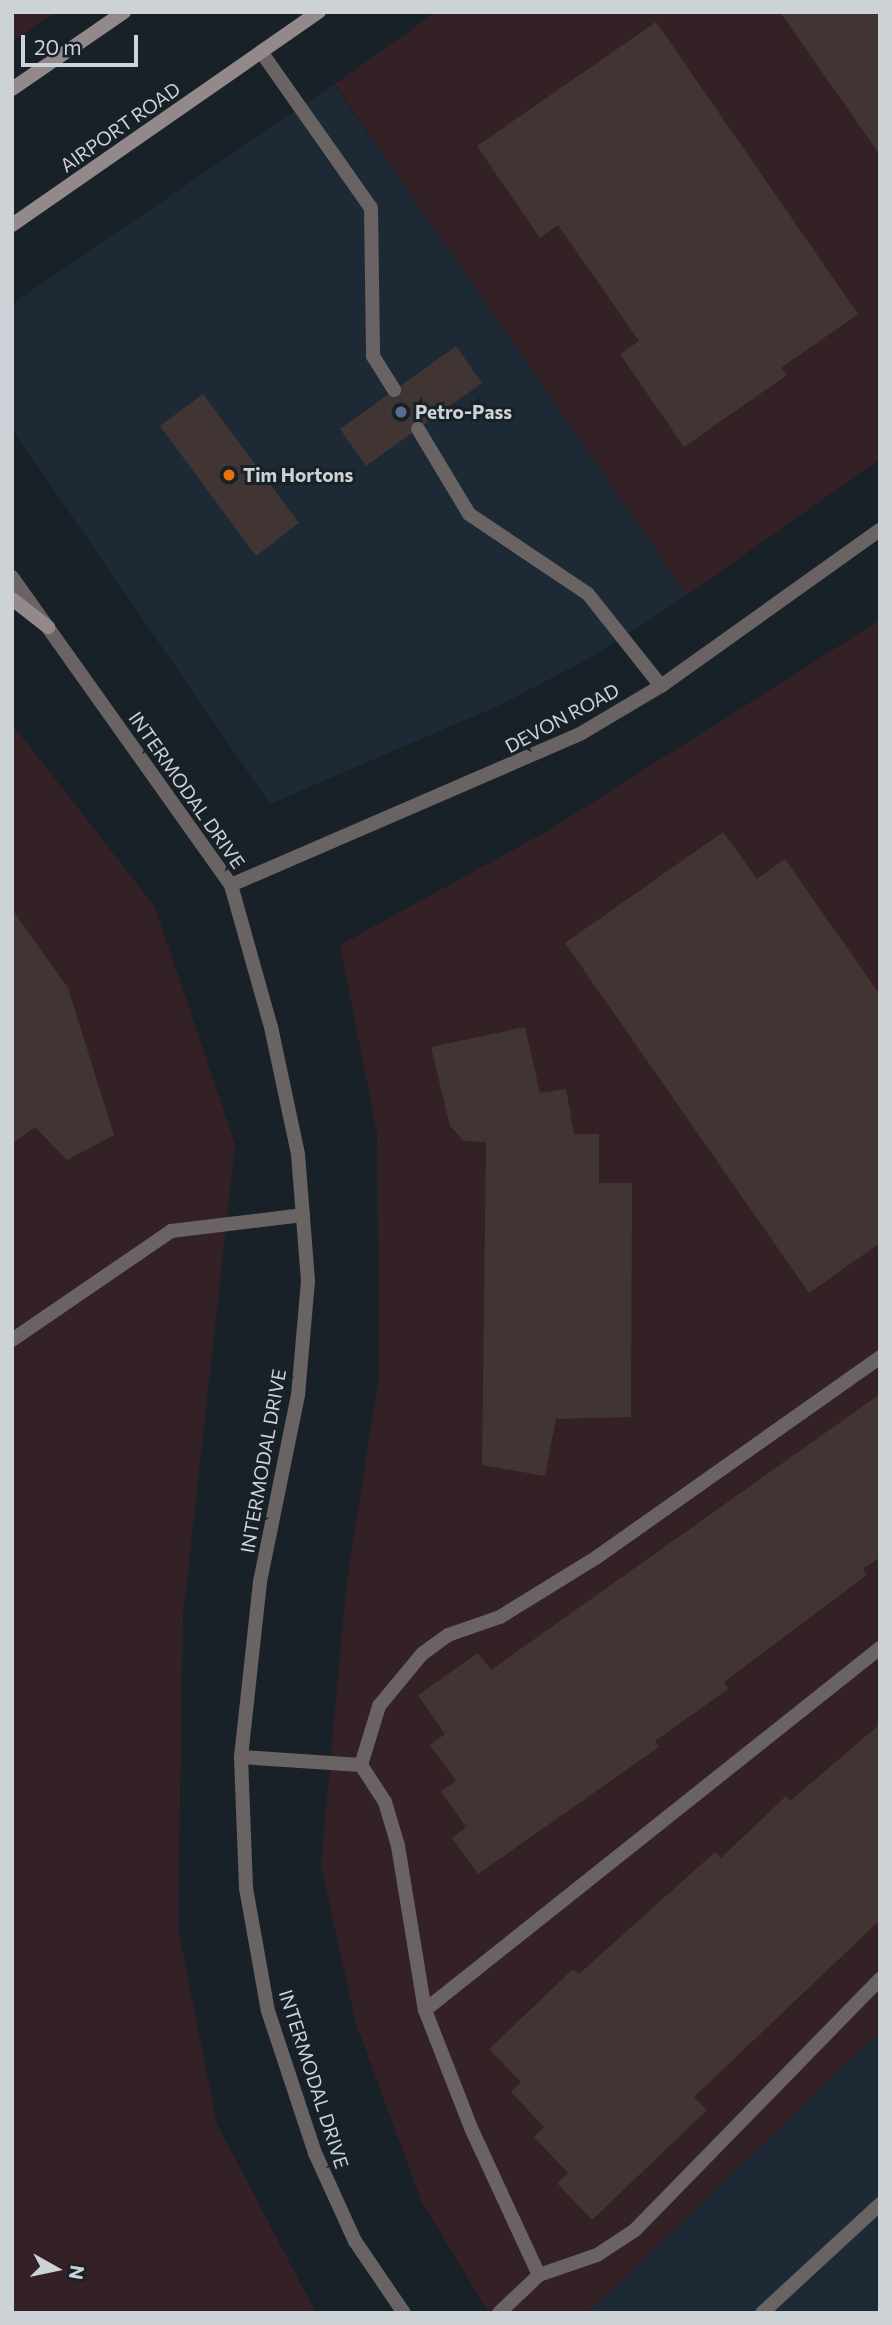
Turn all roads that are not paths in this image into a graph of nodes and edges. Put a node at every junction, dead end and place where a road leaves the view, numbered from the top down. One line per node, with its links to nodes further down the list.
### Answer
1 (124, 12): 4 (main road)
2 (319, 12): 3 (main road, AIRPORT ROAD)
3 (262, 53): 5 (main road, AIRPORT ROAD); 6 (street)
4 (12, 89)
5 (12, 225)
6 (394, 390)
7 (418, 429): 12 (street)
8 (880, 530): 12 (street, DEVON ROAD)
9 (12, 577): 11 (street, INTERMODAL DRIVE)
10 (12, 599): 11 (main road)
11 (48, 626): 13 (street, INTERMODAL DRIVE)
12 (661, 686): 13 (street, DEVON ROAD)
13 (231, 886): 14 (street, INTERMODAL DRIVE)
14 (303, 1215): 15 (street); 18 (street, INTERMODAL DRIVE)
15 (12, 1340)
16 (880, 1357): 19 (street)
17 (880, 1647): 21 (street)
18 (241, 1758): 19 (street); 24 (street, INTERMODAL DRIVE)
19 (361, 1765): 21 (street)
20 (880, 1979): 23 (street)
21 (425, 2010): 23 (street)
22 (880, 2204): 26 (street)
23 (540, 2275): 25 (street)
24 (404, 2313)
25 (499, 2313)
26 (762, 2313)

